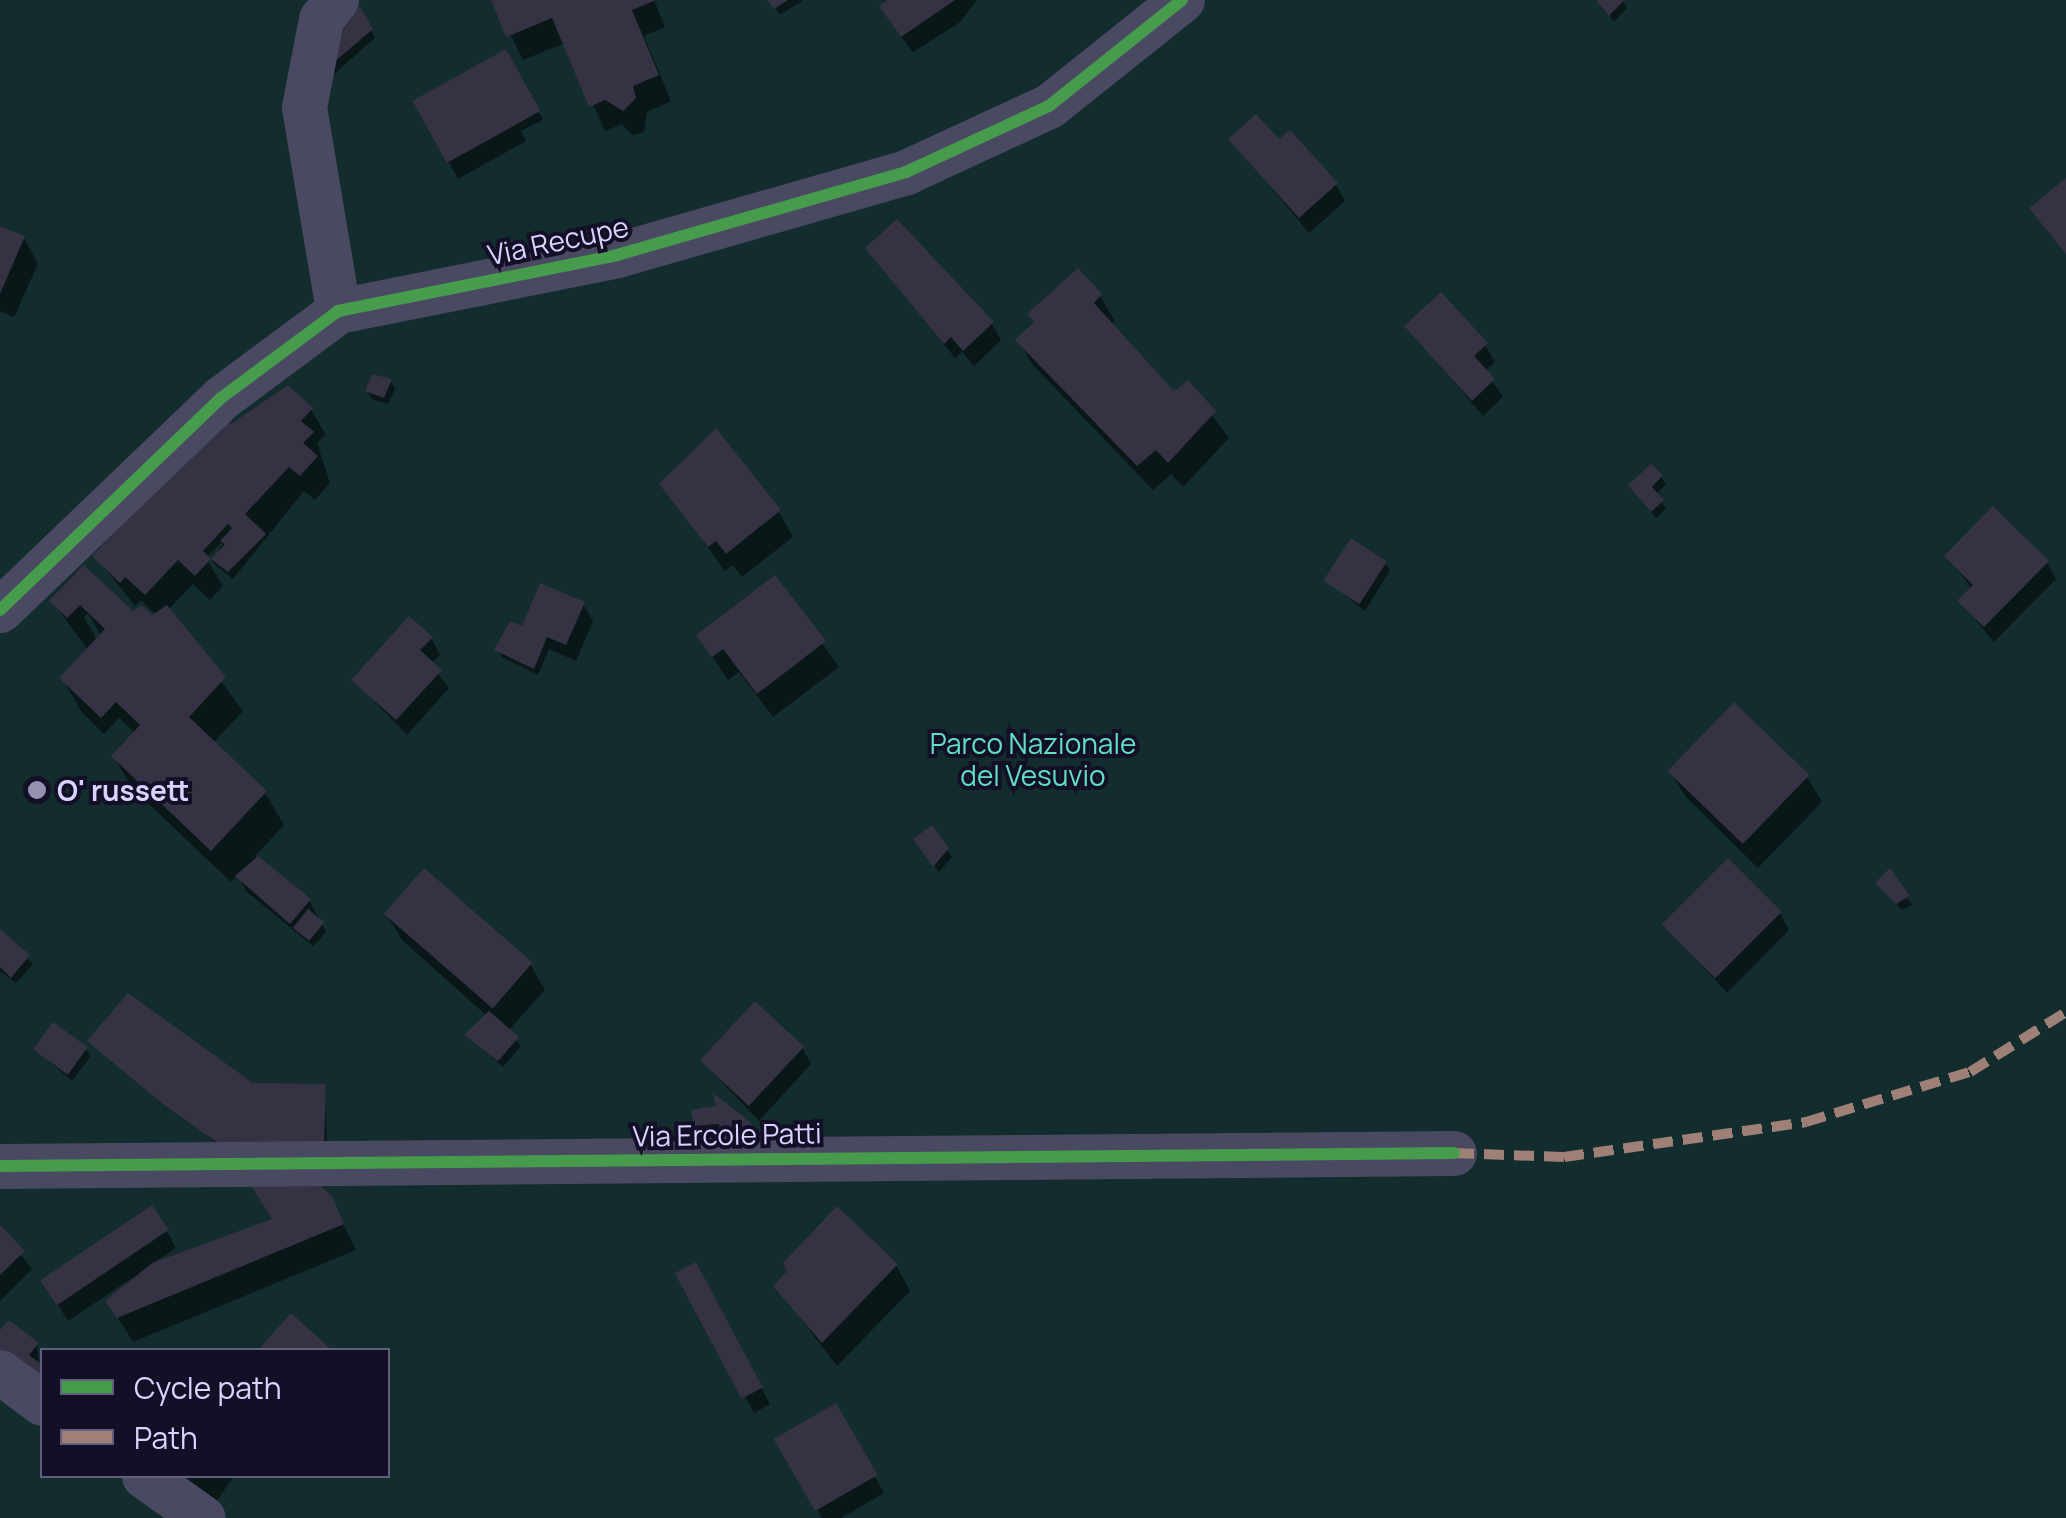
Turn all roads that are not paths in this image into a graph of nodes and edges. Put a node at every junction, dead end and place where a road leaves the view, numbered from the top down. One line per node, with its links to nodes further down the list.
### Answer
1 (336, 0): 3 (street)
2 (1182, 0): 3 (street, Via Recupe)
3 (338, 311): 4 (street, Via Recupe)
4 (0, 610)
5 (1454, 1153): 6 (street, Via Ercole Patti)
6 (0, 1166)
7 (0, 1372): 8 (street)
8 (40, 1402)
9 (147, 1478): 10 (street)
10 (203, 1518)

